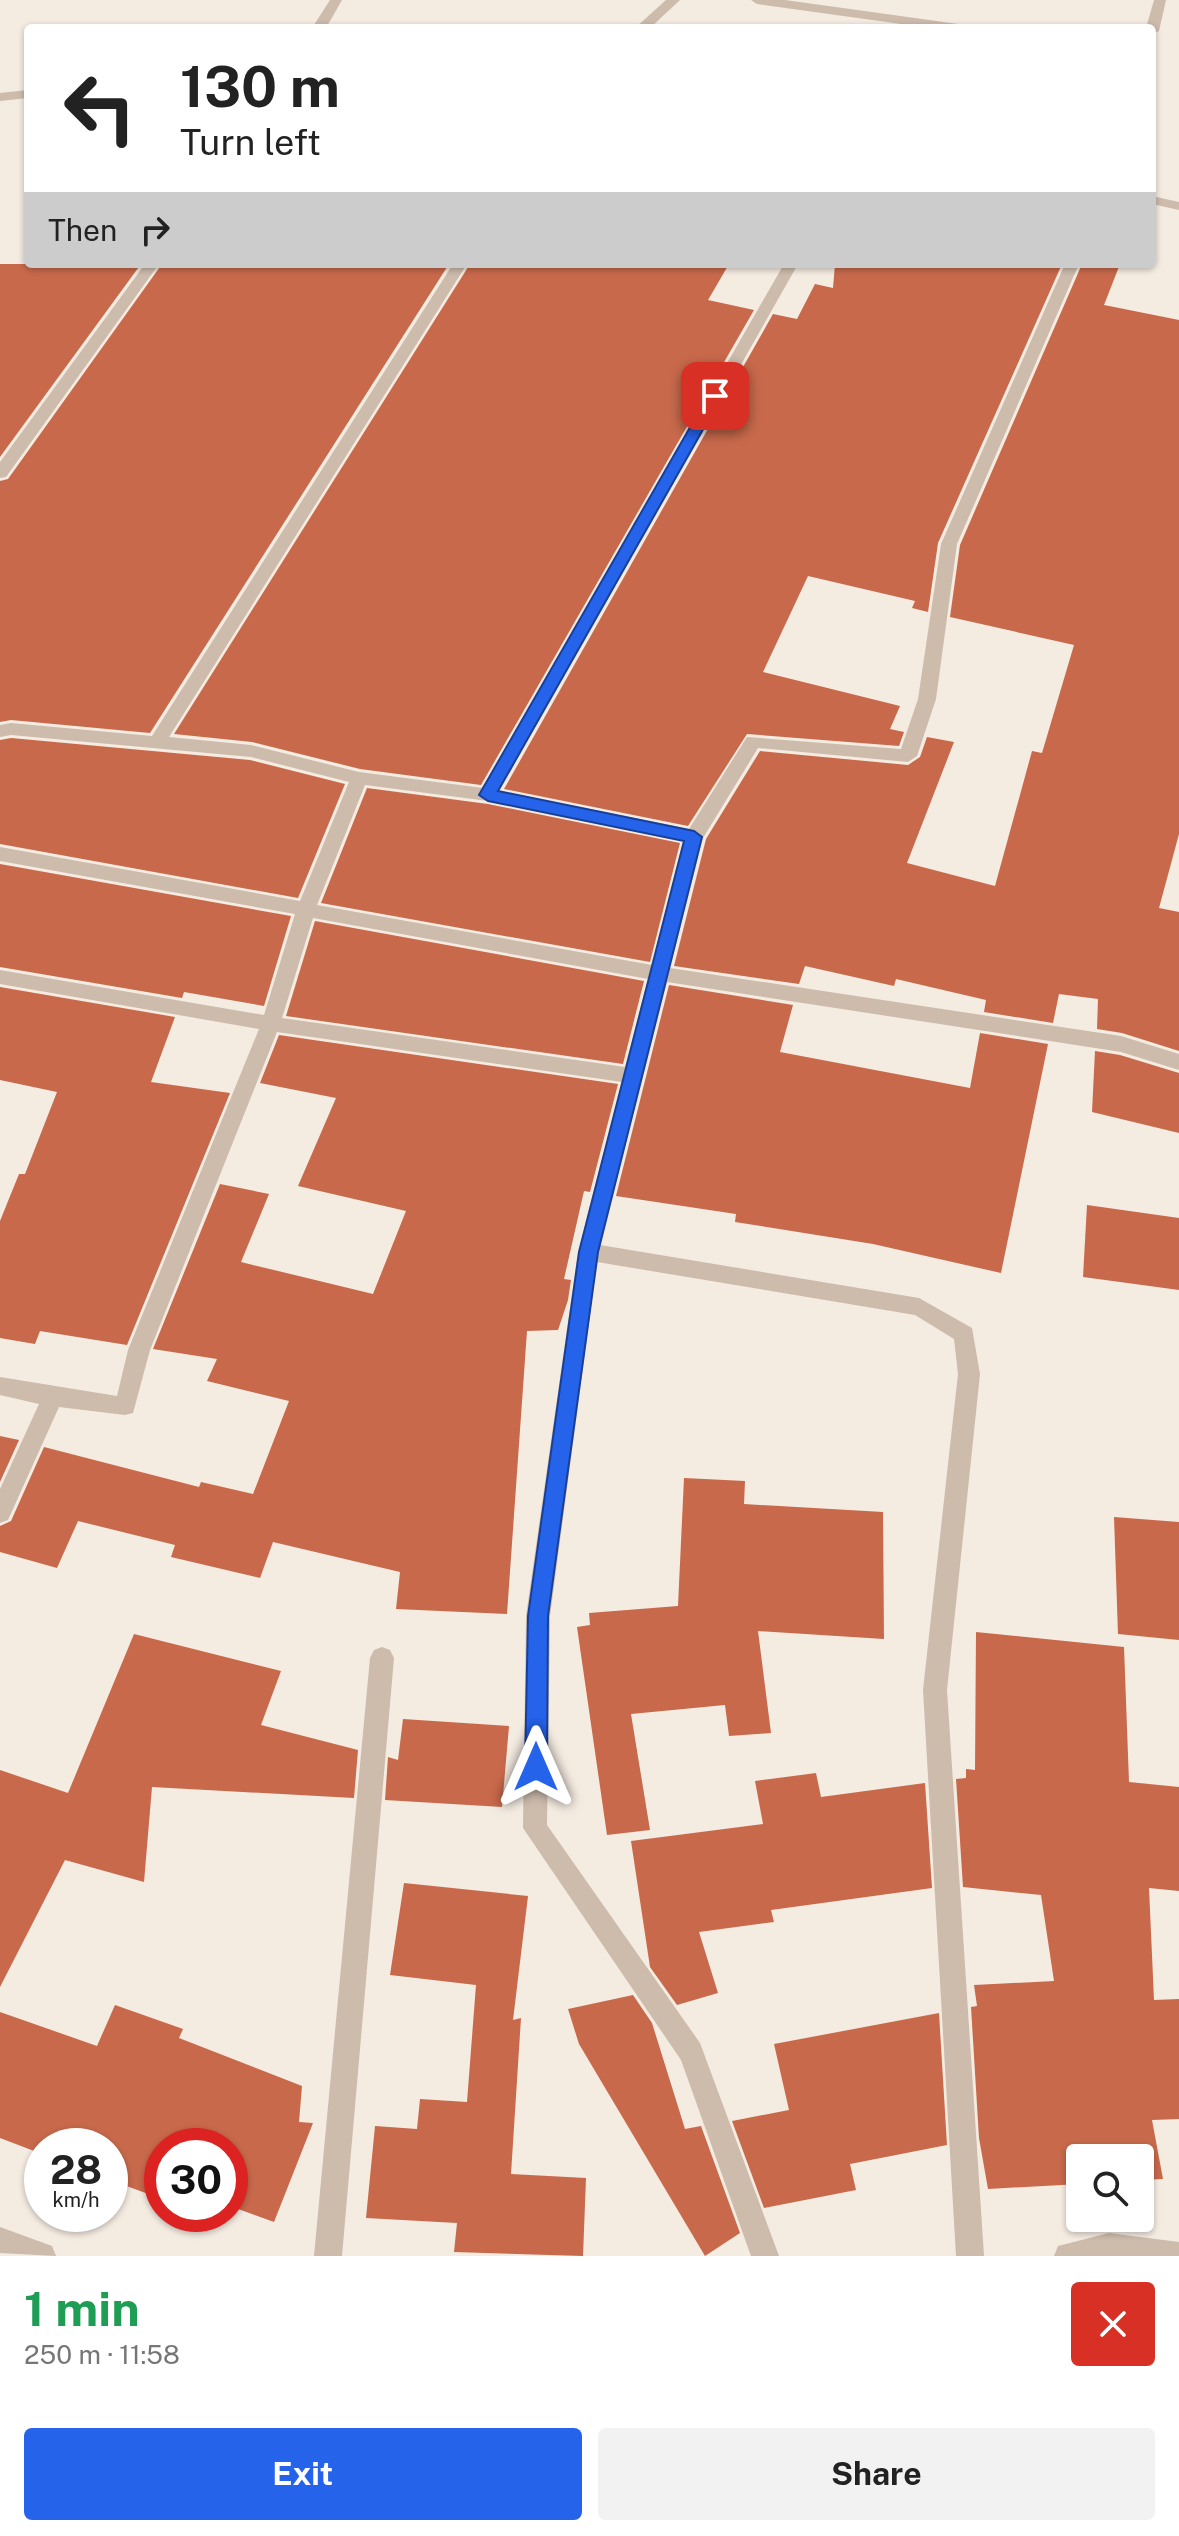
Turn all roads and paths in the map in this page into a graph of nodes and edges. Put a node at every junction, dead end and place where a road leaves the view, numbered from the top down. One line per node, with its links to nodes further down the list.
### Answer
1 (336, 0): 5 (street)
2 (674, 0): 6 (street)
3 (757, 0): 7 (street)
4 (1160, 0): 8 (street)
5 (321, 24)
6 (647, 24)
7 (929, 24)
8 (1154, 24)
9 (24, 94): 10 (street)
10 (0, 97)
11 (1156, 201): 12 (street)
12 (1179, 206)
13 (149, 268): 17 (street)
14 (457, 268): 19 (street)
15 (789, 268): 21 (street)
16 (1070, 268): 22 (street)
17 (0, 473)
18 (0, 731): 19 (street)
19 (156, 743): 20 (street)
20 (359, 778): 21 (street); 24 (street)
21 (488, 795): 22 (street)
22 (694, 837): 25 (street)
23 (0, 854): 24 (street)
24 (306, 910): 25 (street); 27 (street)
25 (657, 973): 28 (street); 29 (street)
26 (0, 977): 27 (street)
27 (271, 1024): 29 (street); 32 (street)
28 (1179, 1062)
29 (632, 1076): 30 (street)
30 (588, 1252): 38 (street); 39 (street)
31 (0, 1386): 32 (street)
32 (53, 1397): 33 (street)
33 (0, 1513)
34 (382, 1658): 37 (street)
35 (0, 2240): 36 (street)
36 (42, 2256)
37 (328, 2256)
38 (765, 2256)
39 (970, 2256)
40 (1068, 2256): 41 (street)
41 (1179, 2256)

